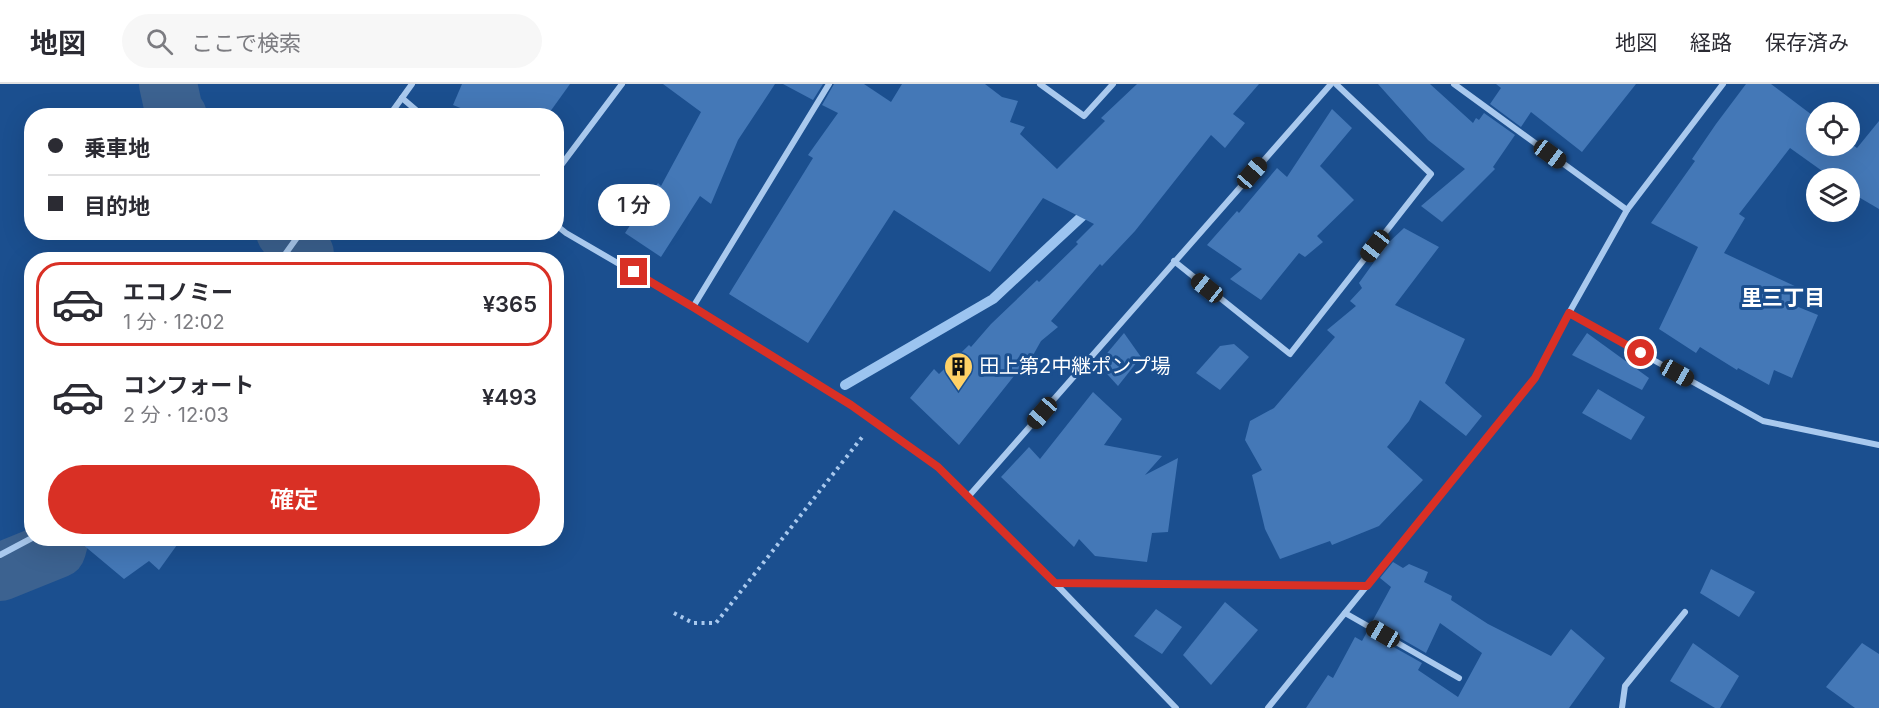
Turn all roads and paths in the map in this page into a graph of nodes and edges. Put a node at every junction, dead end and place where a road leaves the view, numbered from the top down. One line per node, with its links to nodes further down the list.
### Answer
1 (412, 84): 10 (street)
2 (622, 84): 13 (street)
3 (829, 84): 17 (street)
4 (1040, 84): 5 (street)
5 (1113, 84)
6 (1330, 84): 16 (street)
7 (1336, 84): 16 (street)
8 (1454, 84): 14 (street)
9 (1723, 84): 14 (street)
10 (402, 98): 11 (street); 12 (street)
11 (395, 108)
12 (414, 108)
13 (564, 161)
14 (1627, 210): 18 (street)
15 (564, 231): 17 (street)
16 (1174, 261): 21 (street)
17 (693, 307): 19 (street)
18 (1569, 313): 20 (street); 25 (street)
19 (874, 422): 21 (street); 27 (path)
20 (1879, 445)
21 (968, 497): 24 (street)
22 (24, 542): 23 (street)
23 (0, 555)
24 (1055, 583): 25 (street); 30 (street)
25 (1367, 586): 28 (street)
26 (1685, 612): 32 (street)
27 (674, 613)
28 (1345, 613): 29 (street); 31 (street)
29 (1459, 678)
30 (1176, 708)
31 (1268, 708)
32 (1622, 708)

